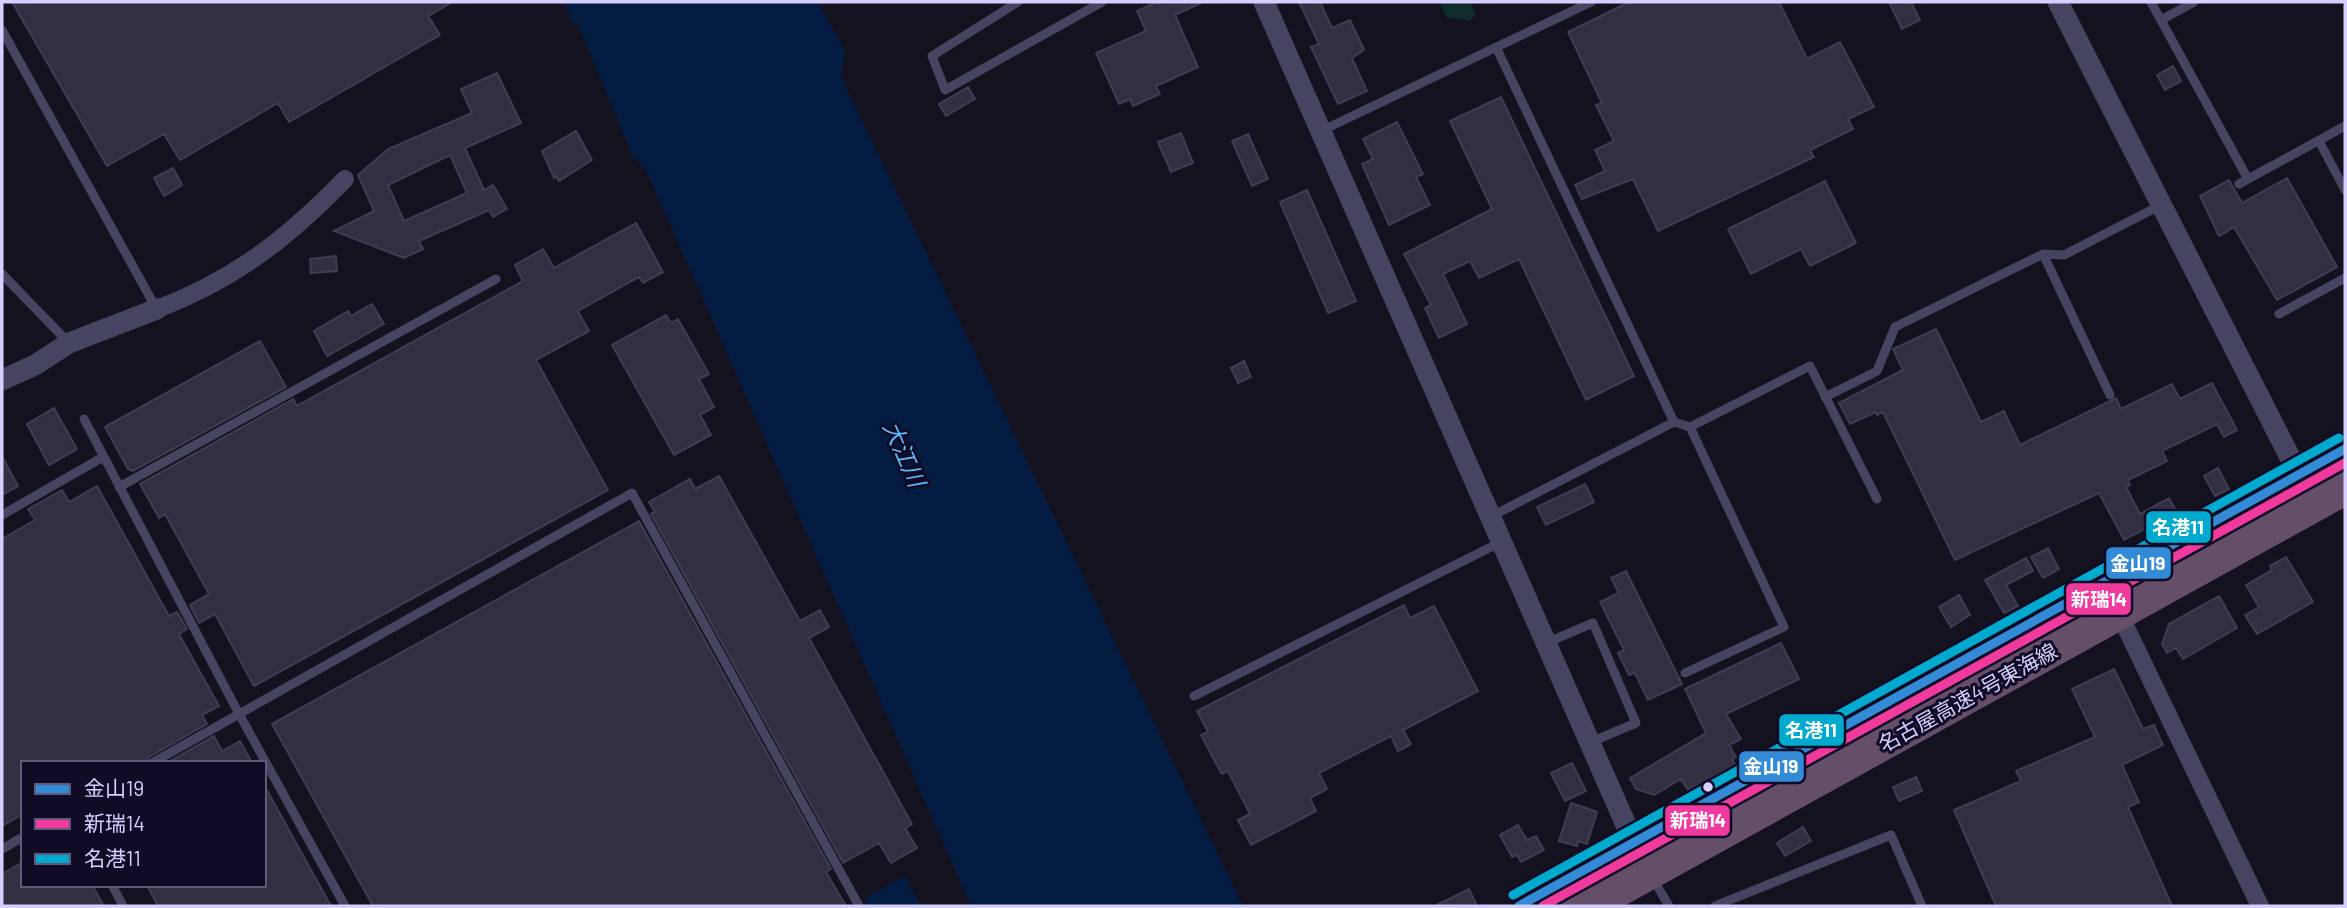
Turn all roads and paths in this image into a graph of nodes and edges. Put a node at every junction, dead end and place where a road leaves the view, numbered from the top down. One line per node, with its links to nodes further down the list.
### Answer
1 (1018, 2): 2 (lane)
2 (1102, 2)
3 (1264, 2): 12 (street)
4 (1591, 2): 10 (lane)
5 (2058, 2): 16 (street)
6 (2151, 2): 8 (lane)
7 (2193, 2): 8 (lane)
8 (2161, 20): 13 (lane)
9 (2, 30): 21 (lane)
10 (1496, 47): 12 (lane); 28 (lane)
11 (2345, 126): 13 (lane)
12 (1321, 131): 37 (street)
13 (2319, 141): 15 (lane)
14 (345, 179): 21 (street)
15 (2345, 190)
16 (2161, 205): 17 (lane); 32 (street)
17 (2043, 254): 25 (lane); 26 (lane)
18 (2, 274): 23 (lane)
19 (2345, 278): 22 (lane)
20 (496, 279): 33 (lane)
21 (157, 309): 23 (street)
22 (2279, 314)
23 (69, 343): 24 (street)
24 (2, 380)
25 (2110, 395)
26 (1825, 397): 29 (lane); 35 (lane)
27 (84, 419): 30 (lane)
28 (1674, 422): 29 (lane); 37 (lane)
29 (1690, 427): 41 (lane)
30 (103, 457): 33 (lane); 36 (lane)
31 (2345, 460): 55 (highway, 名古屋高速4号東海線, bridge)
32 (2299, 475)
33 (119, 487): 43 (lane)
34 (2345, 489): 56 (highway, 名古屋高速4号東海線, bridge)
35 (1877, 499)
36 (2, 515)
37 (1490, 517): 38 (street)
38 (1502, 542): 40 (street); 42 (lane)
39 (2103, 583): 60 (street)
40 (1546, 643): 44 (street); 44 (lane)
41 (1685, 673)
42 (1194, 696)
43 (238, 712): 45 (lane); 46 (lane); 54 (lane)
44 (1590, 743): 49 (street)
45 (155, 761)
46 (265, 761)
47 (266, 763): 53 (lane)
48 (21, 838): 50 (lane)
49 (1634, 843): 57 (lane)
50 (2, 849)
51 (113, 887): 52 (lane)
52 (123, 906)
53 (345, 906)
54 (859, 906)
55 (1539, 906)
56 (1591, 906)
57 (1669, 906)
58 (1715, 906): 59 (lane)
59 (1923, 906)
60 (2260, 906)

